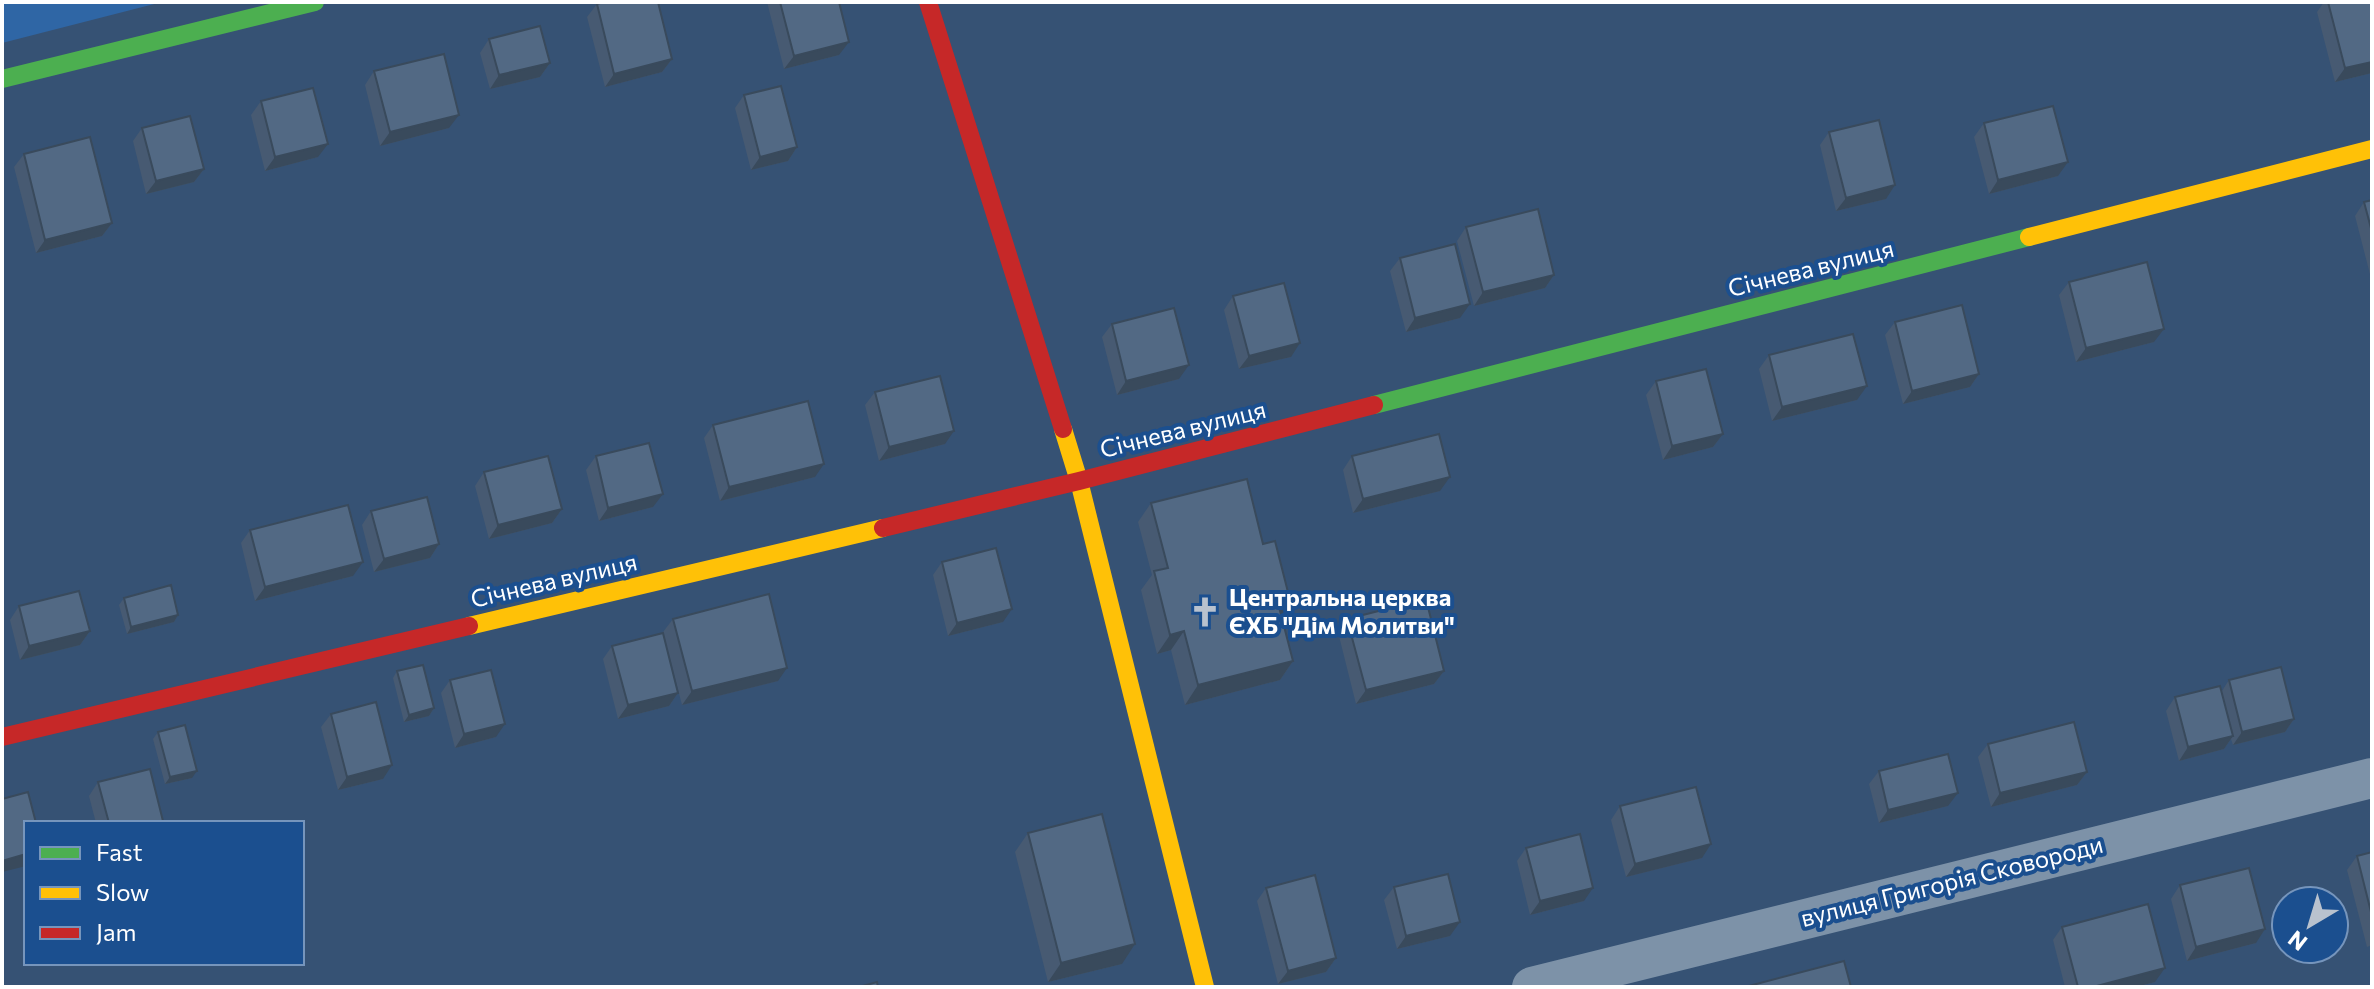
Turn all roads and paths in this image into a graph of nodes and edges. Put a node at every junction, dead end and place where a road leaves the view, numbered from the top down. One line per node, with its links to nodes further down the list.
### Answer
1 (315, 2): 3 (street)
2 (928, 2): 5 (street)
3 (2, 79)
4 (2372, 149): 5 (street, Січнева вулиця)
5 (1079, 481): 6 (street, Січнева вулиця); 8 (street)
6 (2, 737)
7 (2372, 778): 9 (street, вулиця Григорія Сковороди)
8 (1205, 987)
9 (1532, 987)

